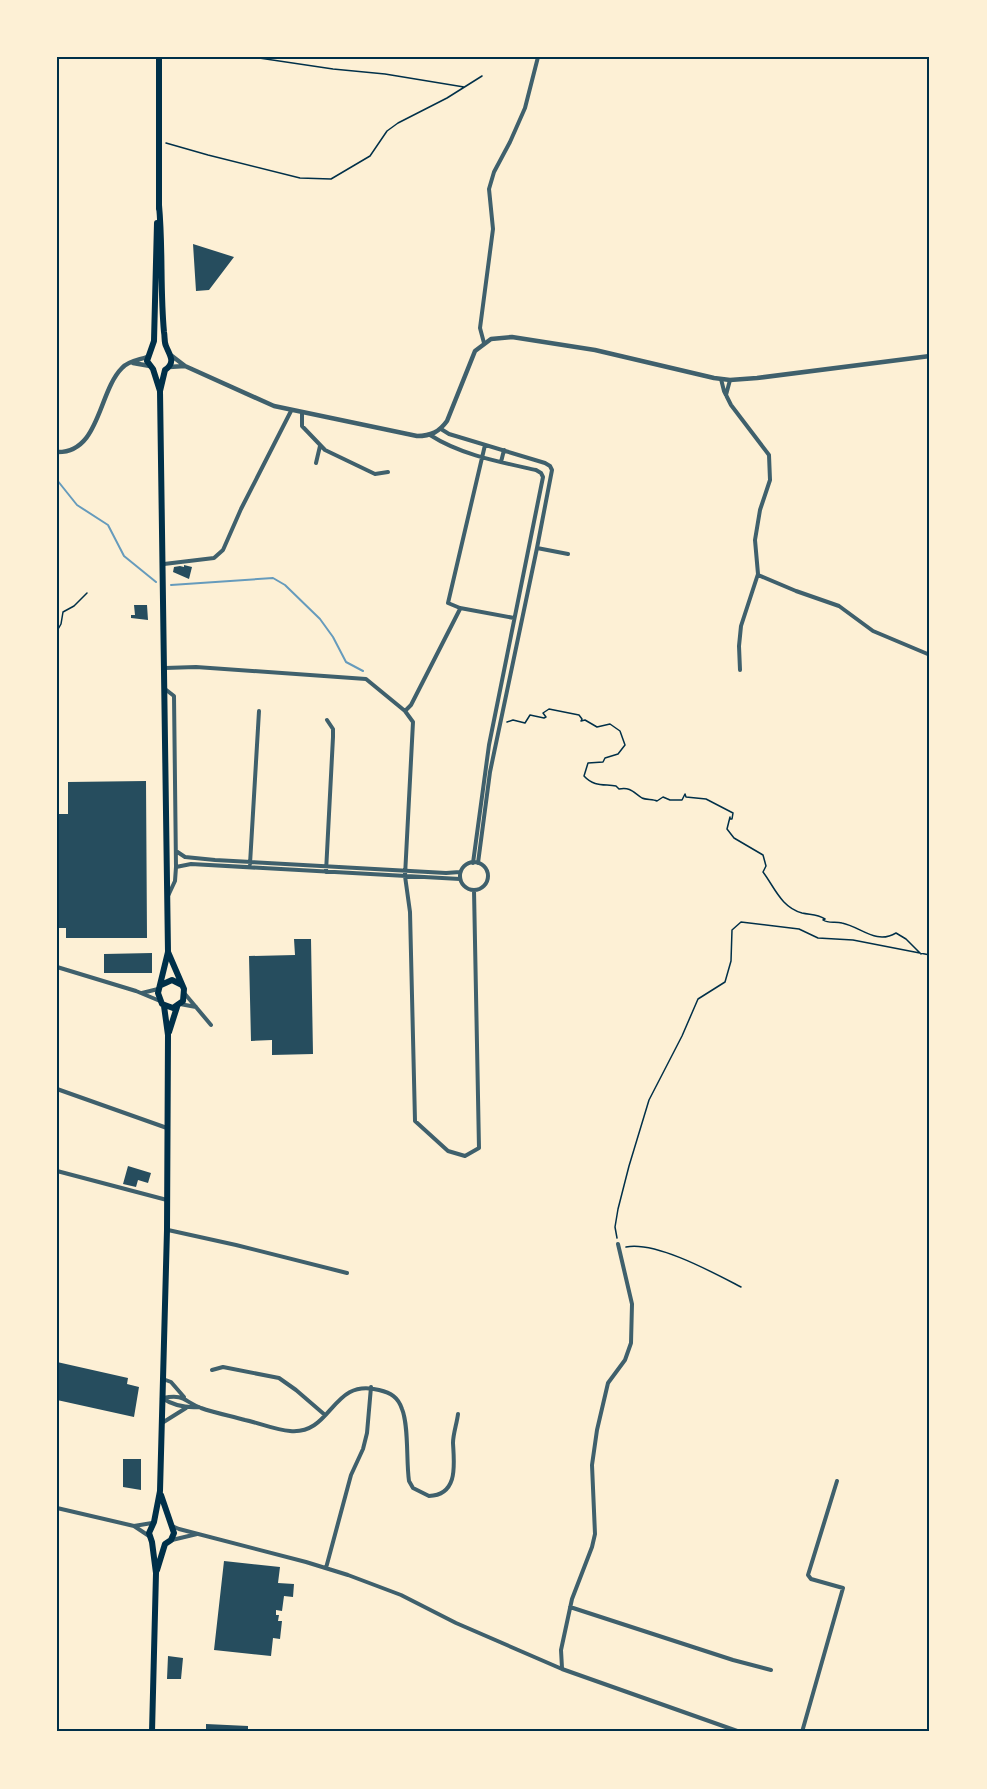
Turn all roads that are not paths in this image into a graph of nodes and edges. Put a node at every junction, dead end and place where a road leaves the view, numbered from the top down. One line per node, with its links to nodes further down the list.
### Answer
1 (159, 57): 3 (main road)
2 (538, 57): 6 (street)
3 (159, 206): 4 (main road); 5 (main road)
4 (154, 292): 5 (main road); 7 (main road)
5 (162, 293): 8 (main road)
6 (484, 343): 16 (street); 22 (street)
7 (152, 349): 8 (main road); 11 (main road)
8 (166, 349): 9 (main road)
9 (172, 356): 13 (street); 15 (main road)
10 (930, 356): 17 (street)
11 (147, 357): 12 (street); 14 (main road)
12 (131, 362): 14 (street); 27 (street)
13 (185, 366): 15 (street); 20 (street)
14 (151, 368): 15 (main road); 18 (main road)
15 (167, 368): 18 (main road)
16 (721, 379): 17 (street); 19 (street)
17 (730, 380): 19 (street)
18 (160, 392): 34 (main road)
19 (726, 396): 35 (street)
20 (291, 411): 21 (street); 34 (street)
21 (302, 413): 23 (street); 24 (street)
22 (441, 429): 23 (street); 25 (street)
23 (430, 435): 28 (street)
24 (320, 445): 30 (street); 31 (street)
25 (485, 445): 26 (street); 28 (street)
26 (504, 450): 29 (street); 32 (street)
27 (57, 452)
28 (481, 456): 29 (street); 36 (street)
29 (501, 462): 37 (street)
30 (316, 463)
31 (388, 472)
32 (537, 548): 33 (street); 47 (street)
33 (568, 554)
34 (164, 564): 39 (main road)
35 (758, 574): 38 (street); 40 (street)
36 (460, 608): 37 (street); 43 (street)
37 (514, 618): 46 (street)
38 (930, 656)
39 (165, 668): 41 (main road); 43 (street)
40 (740, 670)
41 (165, 689): 45 (street); 56 (main road)
42 (259, 711): 48 (street)
43 (405, 711): 53 (street)
44 (327, 720): 49 (street)
45 (176, 851): 48 (street); 50 (street)
46 (472, 863): 47 (street); 52 (street)
47 (478, 863): 55 (street)
48 (250, 865): 49 (street); 50 (street); 51 (street)
49 (326, 866): 51 (street); 53 (street)
50 (176, 867): 56 (street)
51 (326, 872): 53 (street)
52 (460, 872): 53 (street); 54 (street)
53 (405, 873): 54 (street); 55 (street)
54 (460, 879): 55 (street)
55 (474, 890)
56 (167, 899): 57 (main road)
57 (168, 952): 59 (main road); 60 (main road)
58 (57, 967): 61 (street)
59 (182, 986): 60 (main road); 62 (main road)
60 (160, 987): 61 (street); 63 (main road)
61 (141, 993): 63 (street)
62 (185, 994): 64 (main road); 65 (street)
63 (162, 1003): 64 (main road); 67 (main road)
64 (178, 1005): 65 (street); 67 (main road)
65 (196, 1008): 66 (street)
66 (211, 1025)
67 (168, 1035): 69 (main road)
68 (57, 1089): 69 (street)
69 (168, 1128): 71 (main road)
70 (57, 1171): 71 (street)
71 (167, 1200): 72 (main road)
72 (167, 1230): 74 (street); 76 (main road)
73 (618, 1246): 97 (street)
74 (347, 1273)
75 (212, 1370): 83 (street)
76 (163, 1379): 78 (main road); 79 (street)
77 (370, 1387): 82 (street); 83 (street); 95 (street)
78 (162, 1398): 79 (street); 81 (street); 84 (main road)
79 (184, 1398): 80 (street)
80 (200, 1407): 81 (street); 83 (street)
81 (187, 1408): 84 (street)
82 (458, 1414)
83 (325, 1415)
84 (161, 1423): 86 (main road)
85 (837, 1481): 102 (street)
86 (160, 1491): 88 (main road); 89 (main road)
87 (57, 1508): 90 (street)
88 (153, 1523): 89 (main road); 90 (street); 92 (main road)
89 (170, 1524): 91 (street); 93 (main road)
90 (134, 1526): 92 (street)
91 (197, 1534): 93 (street); 95 (street)
92 (151, 1539): 94 (main road); 96 (main road)
93 (171, 1540): 94 (main road)
94 (165, 1544): 96 (main road)
95 (326, 1568): 98 (street)
96 (156, 1573): 100 (main road)
97 (570, 1607): 98 (street); 99 (street)
98 (562, 1669): 101 (street)
99 (771, 1670)
100 (152, 1732)
101 (740, 1732)
102 (802, 1732)

